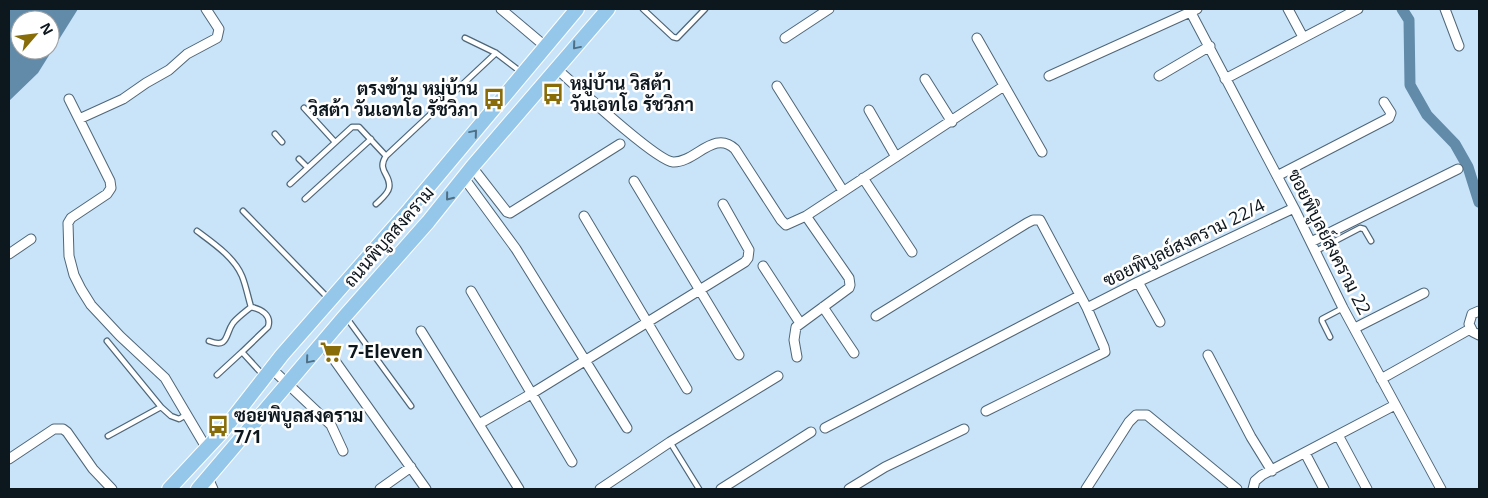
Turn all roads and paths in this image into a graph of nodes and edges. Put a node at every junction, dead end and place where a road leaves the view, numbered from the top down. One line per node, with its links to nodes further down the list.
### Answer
1 (206, 9): 32 (street)
2 (501, 9): 18 (street)
3 (577, 9): 18 (main road, ถนนพิบูลสงคราม)
4 (608, 9): 20 (main road, ถนนพิบูลสงคราม, one-way to 20)
5 (643, 9): 6 (lane)
6 (705, 9)
7 (829, 9): 14 (street)
8 (1288, 9): 12 (street)
9 (1358, 9): 12 (street)
10 (1445, 9): 17 (street)
11 (1192, 10): 16 (street, ซอยพิบูลย์สงคราม 22); 22 (street)
12 (1303, 37): 25 (street)
13 (465, 38): 19 (lane)
14 (785, 38)
15 (977, 38): 27 (street)
16 (1210, 46): 23 (street); 25 (street, ซอยพิบูลย์สงคราม 22)
17 (1459, 46)
18 (546, 47): 21 (main road, ถนนพิบูลสงคราม)
19 (496, 53): 21 (lane); 40 (lane)
20 (556, 69): 45 (main road, ถนนพิบูลสงคราม); 57 (street)
21 (523, 74): 71 (main road, ถนนพิบูลสงคราม, one-way to 21)
22 (1049, 76)
23 (1159, 76)
24 (925, 79): 33 (street)
25 (1225, 80): 46 (street, ซอยพิบูลย์สงคราม 22)
26 (777, 86): 50 (street)
27 (1004, 86): 33 (street); 39 (street)
28 (69, 99): 32 (street)
29 (1384, 102): 46 (street)
30 (304, 108): 37 (lane)
31 (870, 110): 41 (street)
32 (79, 119): 108 (street)
33 (952, 122): 41 (street)
34 (275, 134): 36 (lane)
35 (371, 139): 37 (lane); 40 (lane); 51 (lane)
36 (282, 142)
37 (335, 142): 43 (lane)
38 (620, 144): 45 (street)
39 (1042, 152)
40 (386, 156): 52 (lane)
41 (896, 157): 47 (street)
42 (299, 159): 43 (lane)
43 (307, 168): 49 (lane)
44 (1458, 169): 61 (street)
45 (468, 172): 77 (main road, ถนนพิบูลสงคราม, one-way to 77); 95 (street)
46 (1278, 176): 54 (street, ซอยพิบูลย์สงคราม 22)
47 (864, 178): 50 (street); 62 (street)
48 (634, 181): 67 (street)
49 (290, 184)
50 (843, 191): 57 (street)
51 (306, 199)
52 (376, 204)
53 (723, 204): 67 (street)
54 (1294, 208): 61 (street, ซอยพิบูลย์สงคราม 22); 66 (street, ซอยพิบูลย์สงคราม 22/4)
55 (244, 211): 71 (lane)
56 (584, 216): 79 (street)
57 (806, 216): 73 (street)
58 (197, 231): 72 (lane)
59 (31, 239): 64 (street)
60 (1371, 241): 63 (lane)
61 (1311, 242): 63 (street, ซอยพิบูลย์สงคราม 22)
62 (912, 252)
63 (1315, 252): 75 (street, ซอยพิบูลย์สงคราม 22)
64 (9, 254)
65 (764, 266): 81 (street)
66 (1138, 282): 74 (street, ซอยพิบูลย์สงคราม 22/4); 80 (street)
67 (700, 290): 79 (street); 92 (street)
68 (471, 291): 102 (street)
69 (1424, 293): 82 (street)
70 (1080, 296): 74 (street); 78 (street); 112 (street)
71 (330, 300): 96 (main road, ถนนพิบูลสงคราม)
72 (251, 307): 87 (lane); 90 (lane)
73 (823, 307): 81 (street); 91 (street)
74 (1087, 308): 107 (street)
75 (1343, 308): 82 (street, ซอยพิบูลย์สงคราม 22); 86 (lane)
76 (1479, 311): 83 (street)
77 (345, 316): 89 (main road, ถนนพิบูลสงคราม); 105 (lane)
78 (876, 316)
79 (648, 321): 95 (street); 101 (street)
80 (1160, 322)
81 (800, 323): 94 (street)
82 (1355, 328): 99 (street, ซอยพิบูลย์สงคราม 22)
83 (1470, 329): 85 (street); 99 (street)
84 (422, 331): 110 (street)
85 (1479, 335)
86 (1330, 337)
87 (209, 340)
88 (106, 341): 106 (lane)
89 (323, 344): 100 (main road, ถนนพิบูลสงคราม, one-way to 100); 123 (street)
90 (242, 352): 96 (lane); 97 (lane)
91 (854, 353)
92 (739, 355)
93 (1208, 355): 124 (street)
94 (797, 357)
95 (584, 360): 102 (street); 111 (street)
96 (268, 373): 100 (street); 103 (main road, ถนนพิบูลสงคราม)
97 (217, 375)
98 (778, 376): 117 (street)
99 (1382, 379): 104 (street, ซอยพิบูลย์สงคราม 22)
100 (288, 385): 109 (main road, ถนนพิบูลสงคราม); 119 (street)
101 (687, 389)
102 (531, 394): 110 (street); 122 (street)
103 (247, 400): 109 (main road); 118 (main road, ถนนพิบูลสงคราม)
104 (1395, 404): 115 (street); 141 (street, ซอยพิบูลย์สงคราม 22)
105 (411, 406)
106 (161, 407): 108 (lane); 116 (lane)
107 (986, 411)
108 (188, 415): 118 (street)
109 (262, 416): 125 (main road, ถนนพิบูลสงคราม)
110 (479, 424): 131 (street)
111 (627, 428)
112 (825, 428)
113 (964, 429): 135 (street)
114 (811, 432): 134 (street)
115 (1338, 435): 120 (street); 140 (street)
116 (108, 436)
117 (670, 442): 132 (street); 133 (lane)
118 (207, 449): 127 (main road, ถนนพิบูลสงคราม)
119 (344, 451)
120 (1305, 453): 124 (street); 139 (street)
121 (9, 459): 126 (street)
122 (572, 462)
123 (411, 467): 129 (street); 130 (street)
124 (1272, 471): 138 (street)
125 (211, 484): 128 (main road, ถนนพิบูลสงคราม)
126 (112, 489)
127 (170, 489)
128 (198, 489)
129 (380, 489)
130 (426, 489)
131 (519, 489)
132 (600, 489)
133 (698, 489)
134 (721, 489)
135 (849, 489)
136 (1086, 489): 137 (street)
137 (1237, 489)
138 (1253, 489)
139 (1324, 489)
140 (1367, 489)
141 (1441, 489)

